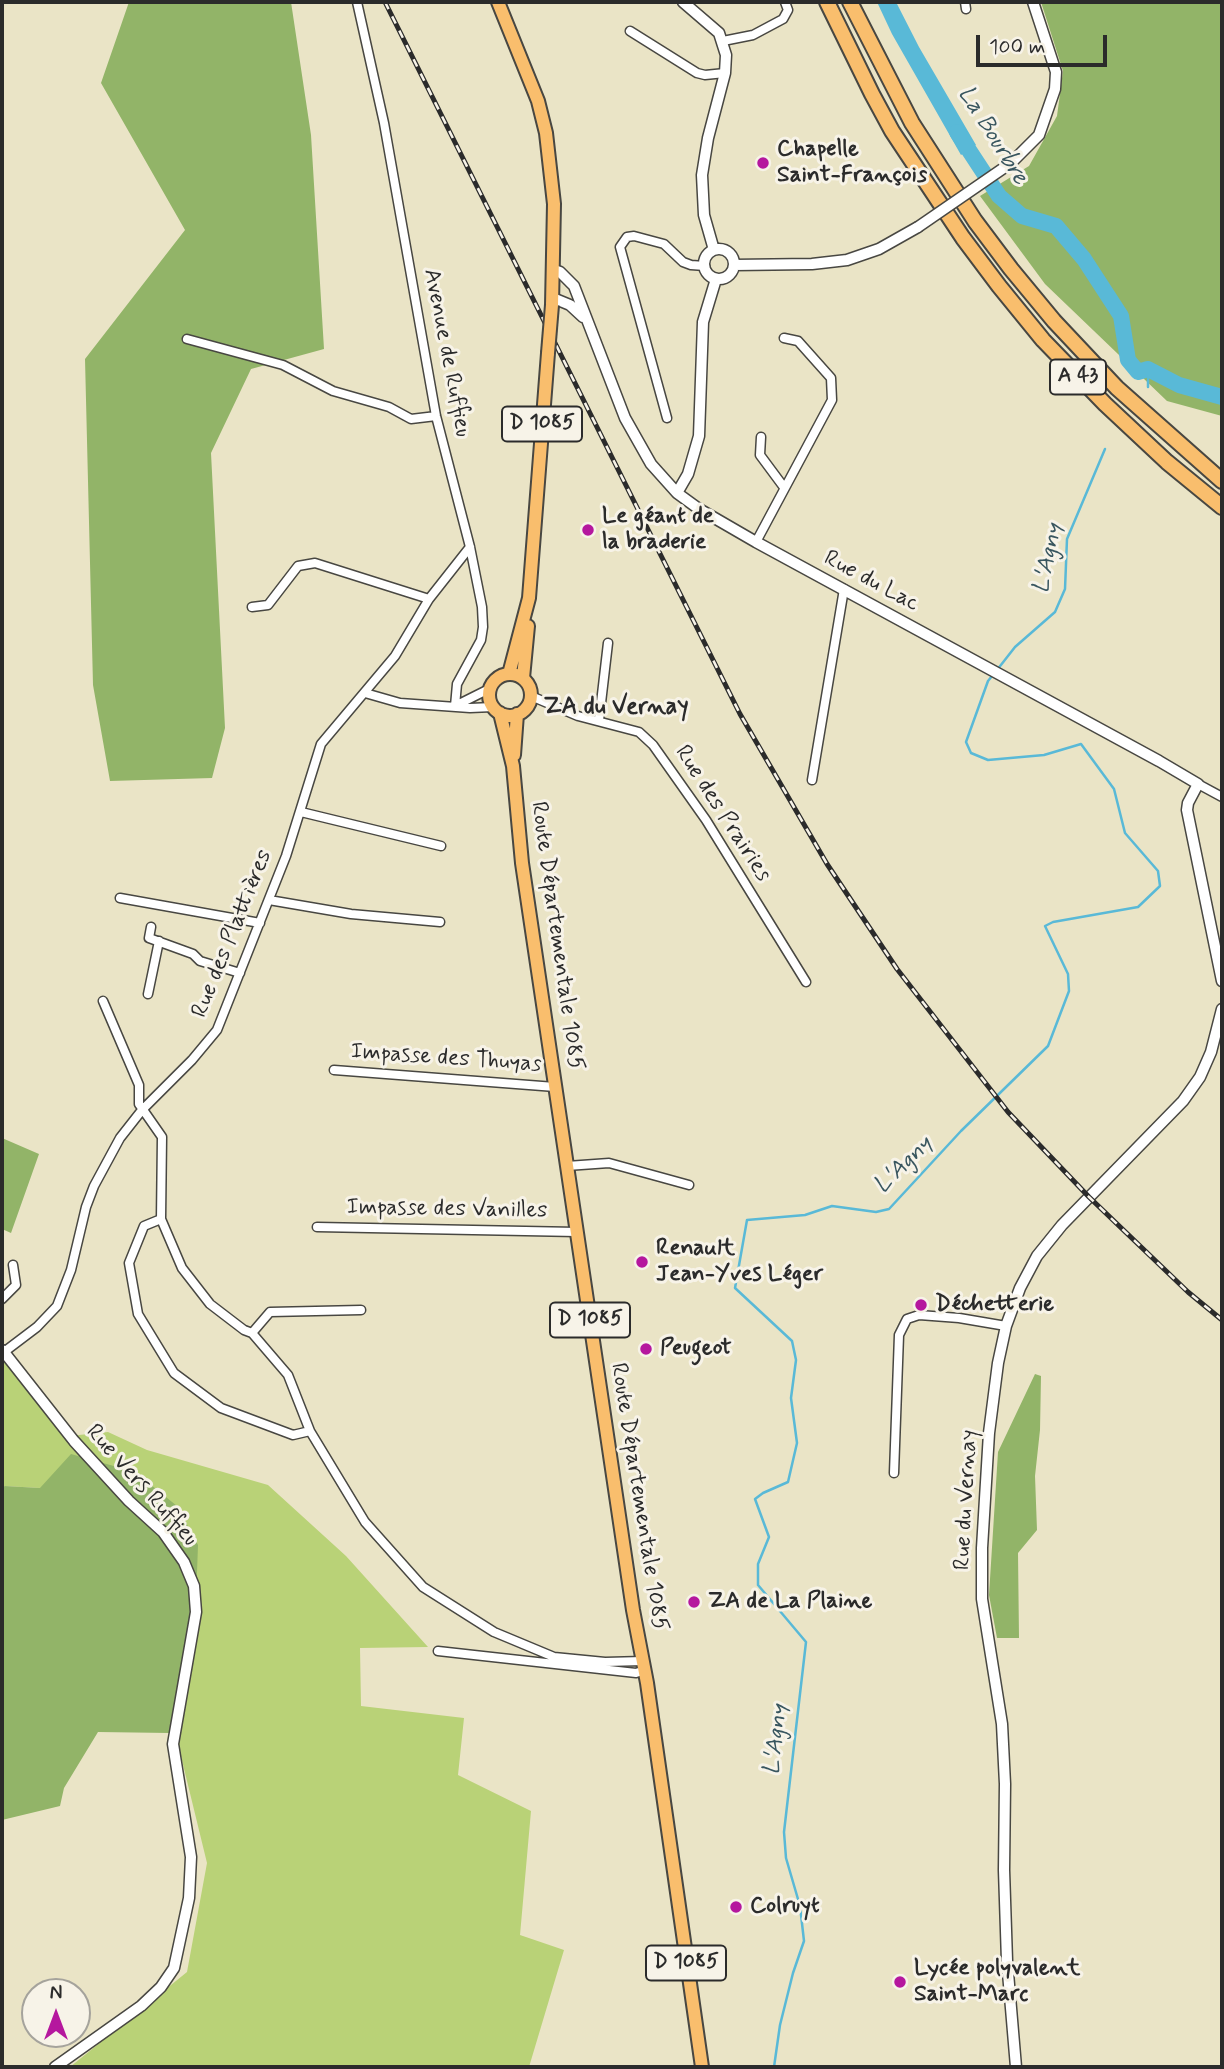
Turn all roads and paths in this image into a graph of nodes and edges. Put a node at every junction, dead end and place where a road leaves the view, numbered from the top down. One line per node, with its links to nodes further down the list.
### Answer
1 (357, 2): 20 (street, Avenue de Ruffieu)
2 (498, 2): 14 (main road, D 1085)
3 (682, 2): 9 (street)
4 (785, 2): 9 (street)
5 (827, 2): 26 (highway, A 43)
6 (850, 2): 23 (highway, A 43)
7 (1033, 2): 12 (street, bridge)
8 (629, 31): 10 (street)
9 (723, 41): 10 (street)
10 (724, 73): 11 (street)
11 (714, 250): 12 (street); 13 (street)
12 (734, 265): 15 (street)
13 (705, 266): 15 (street); 21 (street)
14 (554, 270): 16 (main road, D 1085); 17 (street, Rue du Lac)
15 (716, 279): 25 (street)
16 (553, 302): 17 (street); 30 (main road, D 1085, bridge)
17 (586, 320): 25 (street, Rue du Lac)
18 (784, 338): 24 (street)
19 (187, 339): 20 (street)
20 (436, 416): 28 (street, Avenue de Ruffieu)
21 (667, 418)
22 (761, 437): 24 (street)
23 (1222, 481)
24 (783, 486): 27 (street)
25 (677, 494): 27 (street, Rue du Lac)
26 (1222, 508)
27 (755, 542): 29 (street, Rue du Lac)
28 (470, 547): 31 (street, Rue des Plattières); 39 (street, Avenue de Ruffieu)
29 (844, 589): 44 (street); 45 (street, Rue du Lac)
30 (529, 598): 34 (main road, D 1085); 35 (main road, D 1085)
31 (429, 599): 32 (street); 37 (street, Rue des Plattières)
32 (252, 607)
33 (608, 643): 42 (street)
34 (509, 674): 35 (main road); 36 (main road)
35 (523, 678): 38 (main road)
36 (489, 690): 39 (street); 40 (main road)
37 (365, 692): 39 (street); 47 (street, Rue des Plattières)
38 (531, 696): 41 (main road); 42 (street, Rue des Prairies)
39 (455, 706): 40 (street)
40 (496, 710): 41 (main road); 43 (main road, D 1085)
41 (517, 714): 43 (main road, D 1085)
42 (599, 720): 57 (street, Rue des Prairies)
43 (513, 766): 62 (main road, Route Départementale 1085 / D 1085)
44 (812, 780)
45 (1199, 784): 46 (street, Rue du Lac); 56 (street)
46 (1222, 797)
47 (301, 812): 48 (street); 50 (street, Rue des Plattières)
48 (441, 846)
49 (120, 898): 52 (street)
50 (269, 900): 51 (street); 52 (street, Rue des Plattières)
51 (440, 922)
52 (260, 923): 55 (street, Rue des Plattières)
53 (151, 927): 54 (street)
54 (159, 942): 55 (street); 58 (street)
55 (240, 973): 63 (street, Rue des Plattières)
56 (1222, 981)
57 (806, 982)
58 (148, 993)
59 (103, 1001): 63 (street)
60 (1222, 1009): 72 (street, Rue du Vernay)
61 (334, 1070): 62 (street, Impasse des Thuyas)
62 (555, 1087): 64 (main road, Route Départementale 1085 / D 1085)
63 (142, 1110): 66 (street); 74 (street, Rue des Plattières)
64 (568, 1166): 65 (street); 68 (main road, Route Départementale 1085 / D 1085)
65 (689, 1185)
66 (160, 1219): 73 (street); 75 (street)
67 (317, 1227): 68 (street, Impasse des Vanilles)
68 (576, 1232): 78 (main road, Route Départementale 1085 / D 1085)
69 (13, 1265): 70 (street)
70 (2, 1299)
71 (361, 1310): 73 (street)
72 (1006, 1326): 76 (street); 81 (street, Rue du Vernay)
73 (252, 1333): 75 (street)
74 (3, 1350): 79 (street, Rue Vers Ruffieu)
75 (310, 1431): 78 (street)
76 (894, 1473)
77 (438, 1651): 78 (street)
78 (644, 1665): 80 (main road, Route Départementale 1085 / D 1085)
79 (55, 2067)
80 (702, 2067)
81 (1016, 2067)

